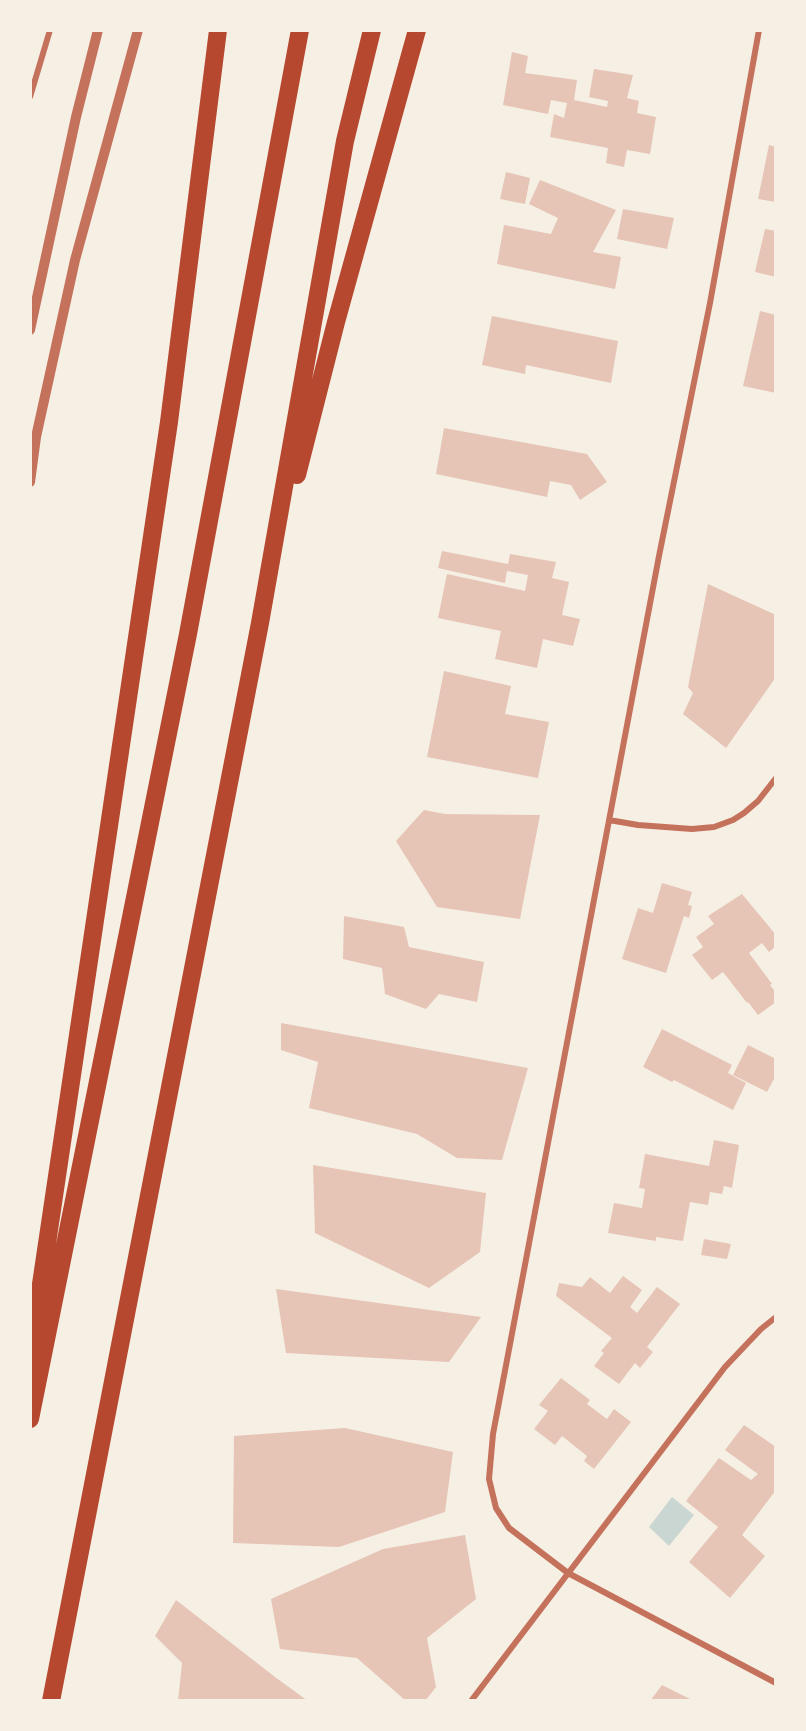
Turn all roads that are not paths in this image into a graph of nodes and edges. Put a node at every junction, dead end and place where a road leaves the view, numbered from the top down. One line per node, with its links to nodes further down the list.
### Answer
1 (50, 30): 9 (street)
2 (98, 30): 10 (street)
3 (138, 30): 11 (street)
4 (218, 30): 17 (highway)
5 (300, 30): 18 (highway)
6 (372, 30): 13 (highway)
7 (417, 30): 13 (highway)
8 (759, 30): 15 (street)
9 (30, 97)
10 (30, 330)
11 (33, 437): 12 (street)
12 (30, 482)
13 (260, 622): 21 (highway)
14 (776, 778): 15 (street)
15 (609, 820): 19 (street)
16 (776, 1317): 19 (street)
17 (30, 1358)
18 (30, 1419)
19 (568, 1573): 20 (street); 22 (street)
20 (776, 1683)
21 (51, 1701)
22 (471, 1701)

